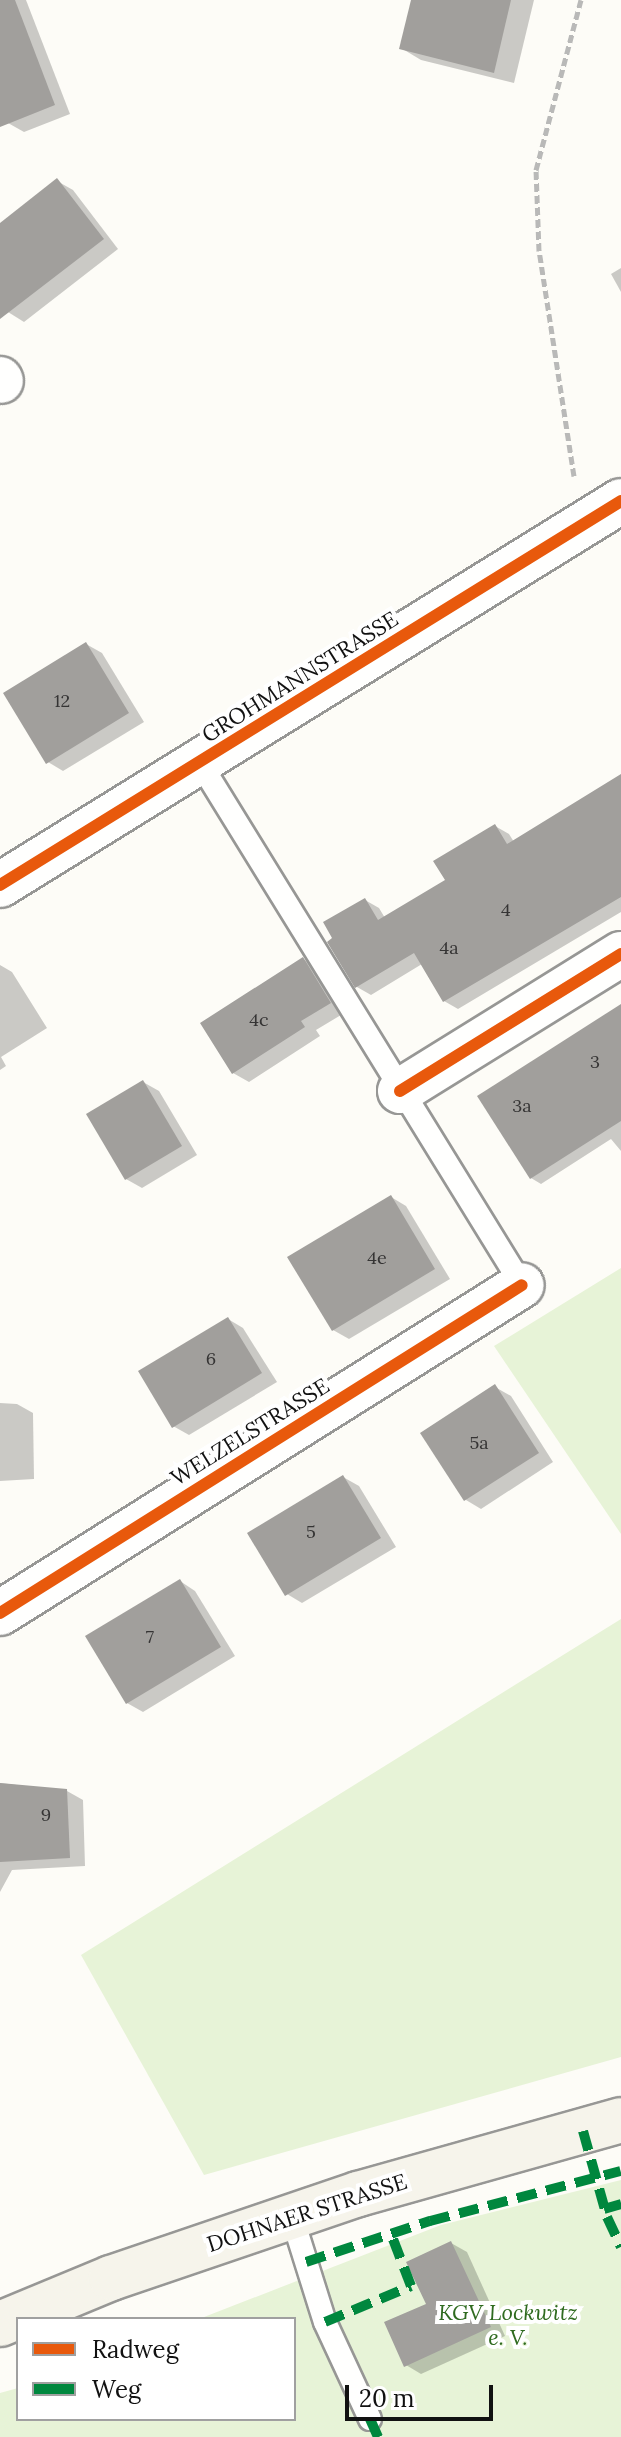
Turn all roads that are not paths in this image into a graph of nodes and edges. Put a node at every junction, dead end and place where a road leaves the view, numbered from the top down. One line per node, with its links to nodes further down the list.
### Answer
1 (621, 501): 2 (street, GROHMANNSTRASSE)
2 (200, 763): 3 (street, GROHMANNSTRASSE); 5 (lane, WELZELSTRASSE)
3 (0, 885)
4 (621, 954): 5 (street)
5 (400, 1091): 6 (lane, WELZELSTRASSE)
6 (522, 1285): 7 (street, WELZELSTRASSE)
7 (0, 1613)
8 (621, 2120): 9 (main road, DOHNAER STRASSE)
9 (292, 2217): 10 (main road, DOHNAER STRASSE); 11 (lane)
10 (17, 2317)
11 (370, 2419)

